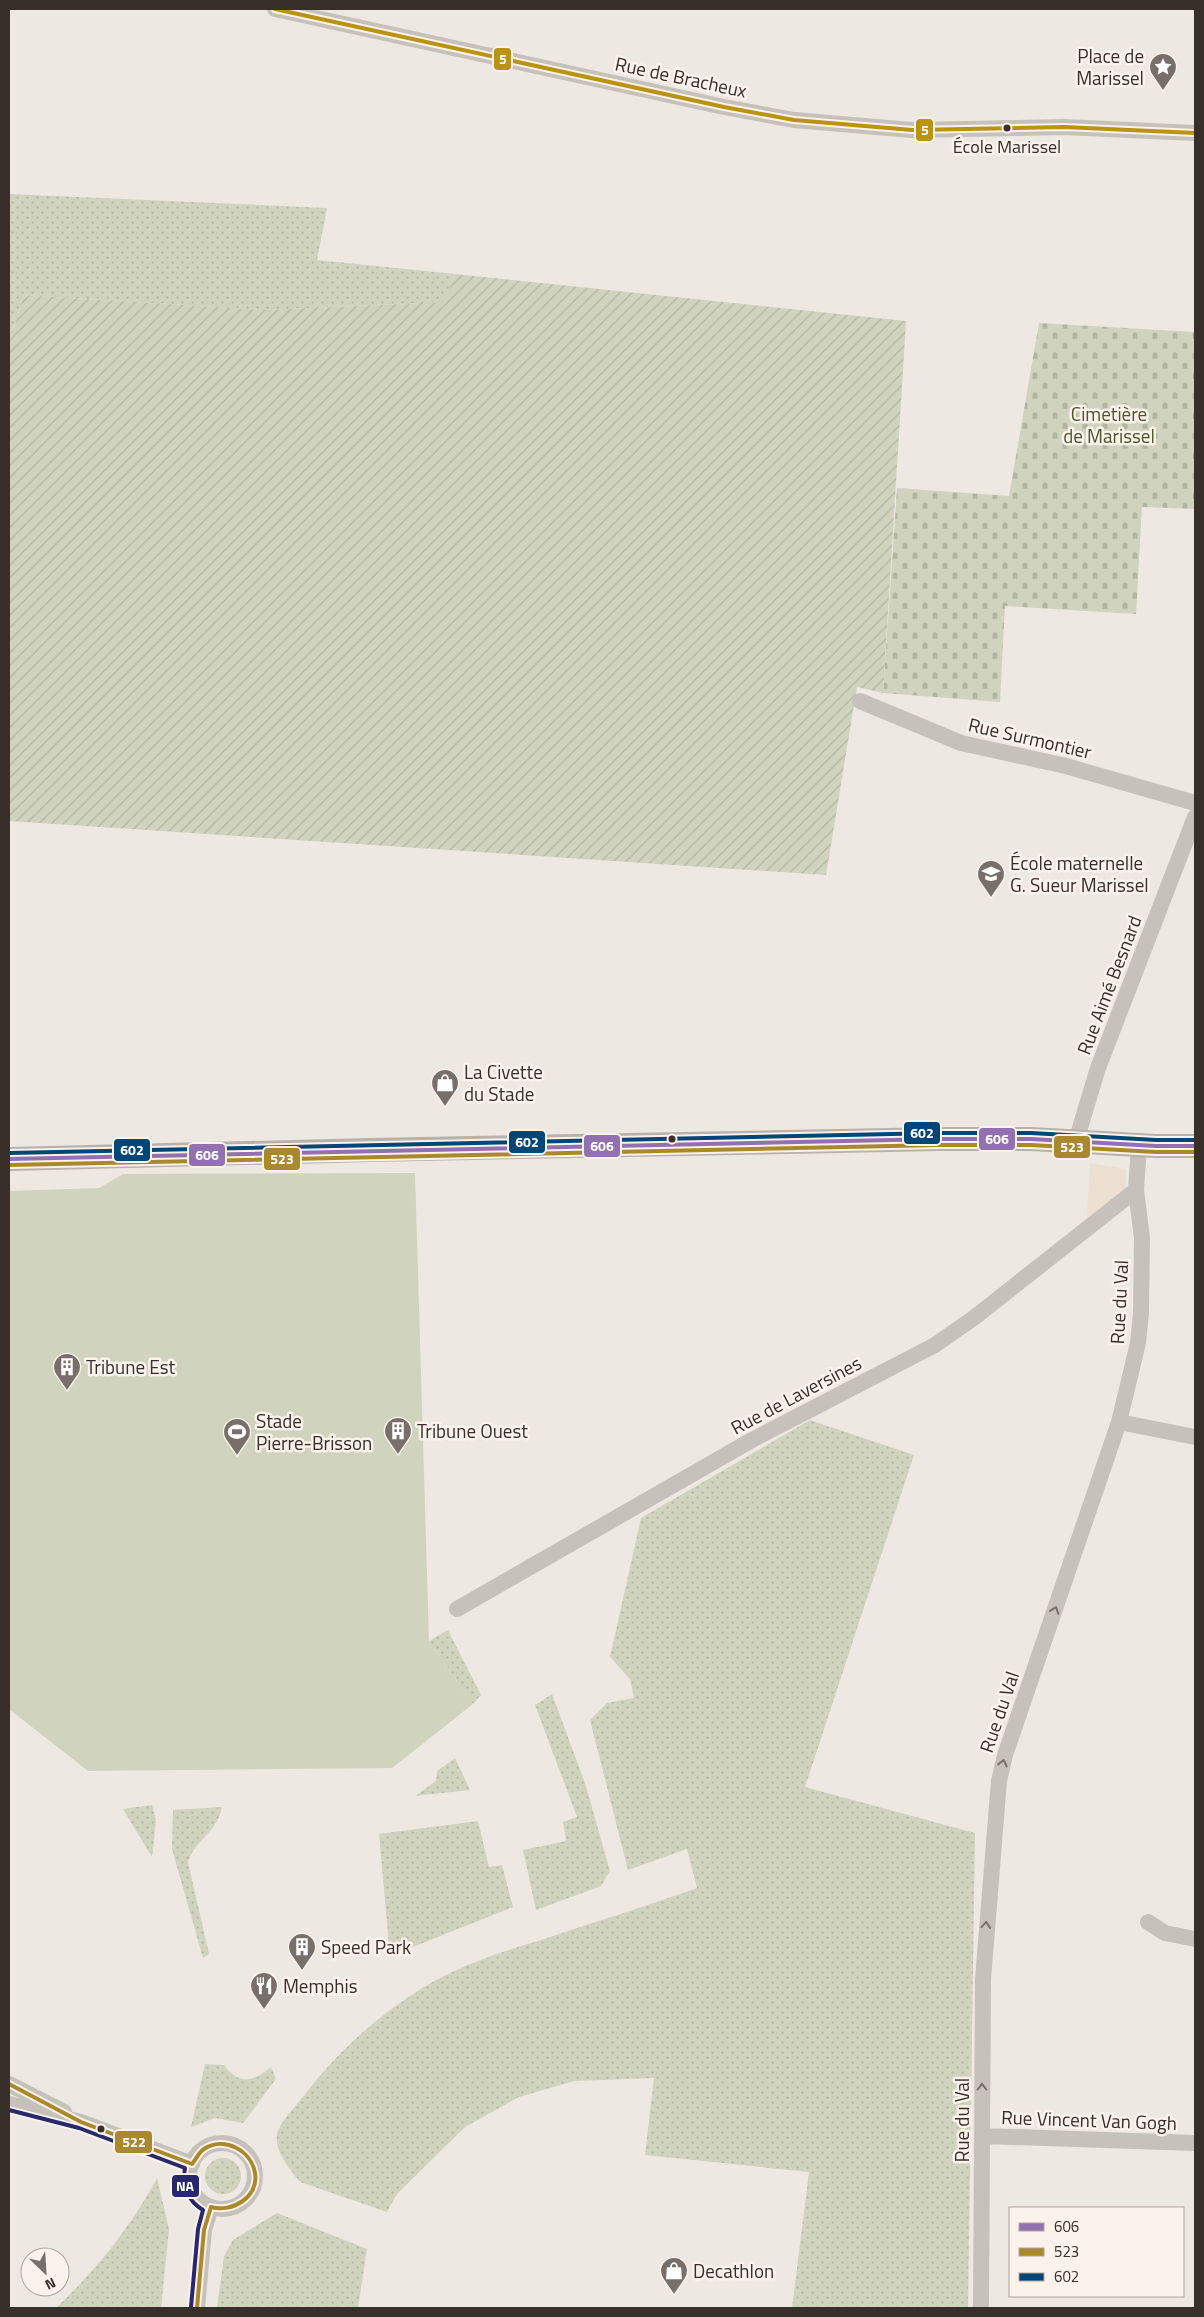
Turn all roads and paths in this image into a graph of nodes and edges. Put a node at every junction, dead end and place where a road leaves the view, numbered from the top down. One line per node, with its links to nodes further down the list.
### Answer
1 (275, 9): 2 (street, Rue de Bracheux)
2 (1195, 133)
3 (860, 701): 4 (street, Rue Surmontier)
4 (1195, 804)
5 (1195, 817): 6 (street, Rue Aimé Besnard)
6 (1192, 835): 7 (street, Rue Aimé Besnard)
7 (1076, 1141): 8 (main road); 10 (main road)
8 (1139, 1145): 9 (main road); 11 (street, Rue du Val)
9 (1195, 1146)
10 (9, 1159)
11 (1136, 1190): 12 (street, Rue du Val); 14 (street, Rue de Laversines)
12 (1119, 1422): 13 (street); 20 (street, Rue du Val, one-way to 12)
13 (1195, 1437)
14 (457, 1609)
15 (1148, 1922): 16 (street)
16 (1195, 1939)
17 (9, 2084): 19 (street)
18 (9, 2104): 19 (street)
19 (81, 2122): 22 (street)
20 (982, 2136): 21 (street, Rue Vincent Van Gogh); 25 (street, Rue du Val)
21 (1195, 2143)
22 (192, 2164): 23 (street); 23 (street)
23 (211, 2207): 24 (street)
24 (197, 2308)
25 (982, 2308)

